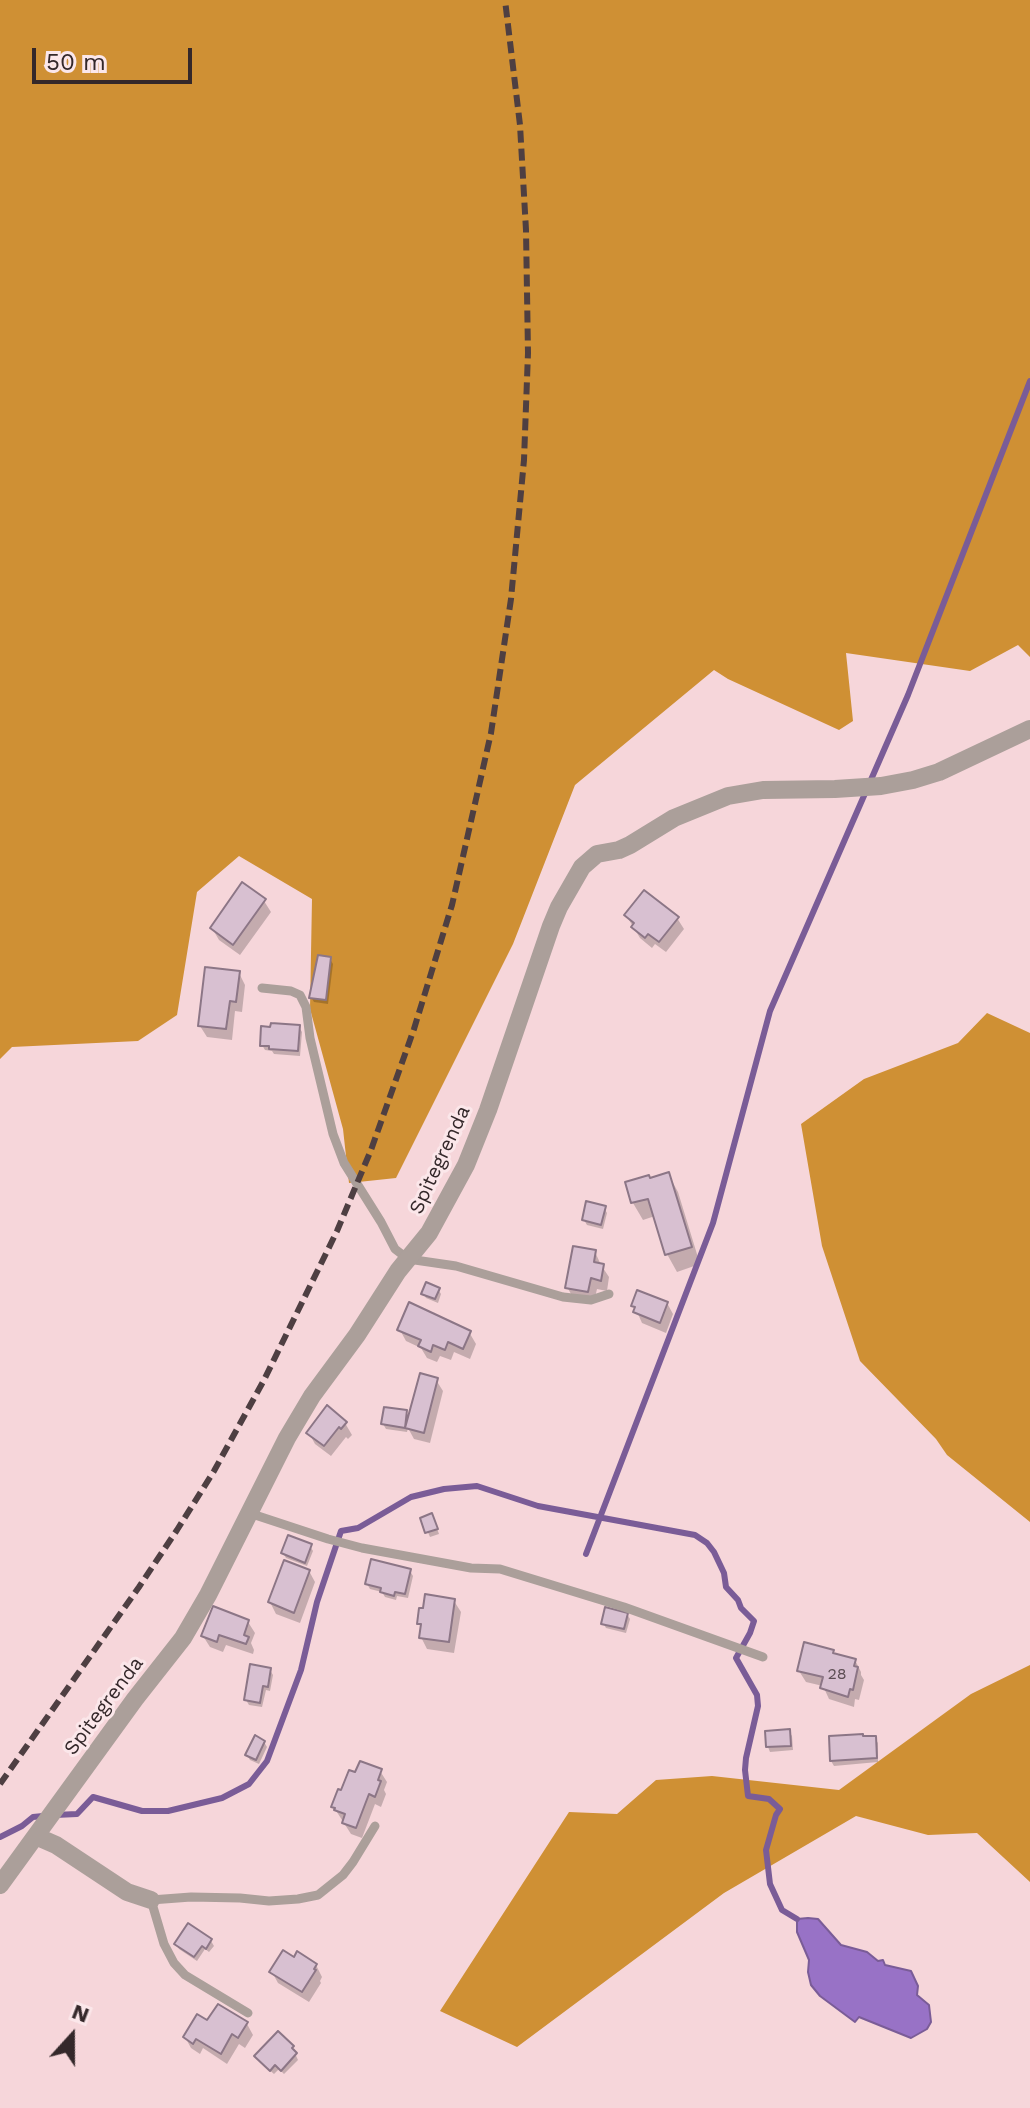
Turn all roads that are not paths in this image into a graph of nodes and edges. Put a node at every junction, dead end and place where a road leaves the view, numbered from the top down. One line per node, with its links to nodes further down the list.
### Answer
1 (1030, 729): 3 (street, Spitegrenda)
2 (262, 988): 3 (lane)
3 (408, 1259): 4 (lane); 5 (street, Spitegrenda)
4 (609, 1294)
5 (249, 1513): 6 (lane); 8 (street, Spitegrenda)
6 (763, 1657)
7 (375, 1826): 10 (lane)
8 (37, 1834): 9 (street, Spitegrenda); 10 (street)
9 (0, 1885)
10 (151, 1900): 11 (lane)
11 (248, 2013)

